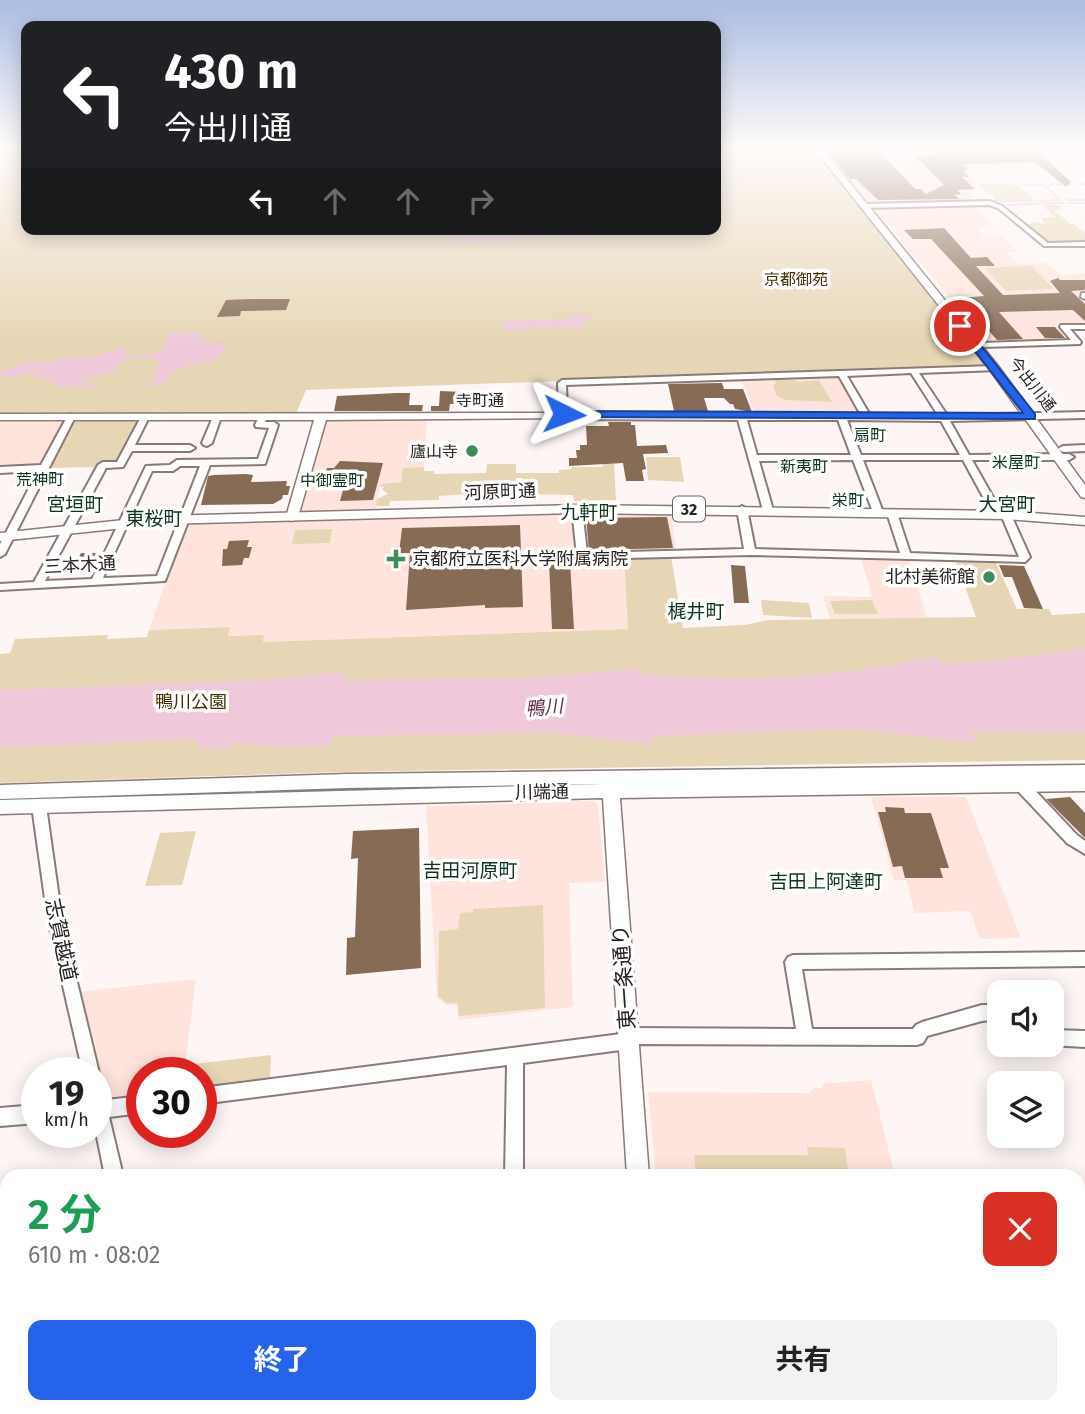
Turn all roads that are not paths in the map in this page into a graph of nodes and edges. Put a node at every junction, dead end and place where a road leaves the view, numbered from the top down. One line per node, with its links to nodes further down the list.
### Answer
1 (872, 213): 8 (street, 今出川通)
2 (872, 213): 9 (street, 今出川通)
3 (1007, 213): 4 (street)
4 (1075, 244): 5 (street); 6 (street)
5 (1085, 244)
6 (1085, 254)
7 (1085, 327): 8 (street)
8 (982, 345): 19 (street, 今出川通)
9 (994, 368): 10 (street); 19 (street, 今出川通)
10 (913, 370): 11 (street); 18 (street)
11 (841, 373): 14 (street); 17 (street)
12 (1085, 415): 19 (street, 寺町通)
13 (321, 416): 14 (street, 寺町通); 24 (street, 寺町通); 43 (street)
14 (564, 416): 15 (street, 寺町通)
15 (742, 416): 16 (street, 寺町通); 30 (street)
16 (841, 416): 17 (street, 寺町通); 32 (street)
17 (866, 416): 18 (street, 寺町通)
18 (943, 416): 19 (street, 寺町通); 31 (street)
19 (1035, 416): 29 (street, 今出川通)
20 (0, 417): 21 (street, 寺町通)
21 (71, 417): 22 (street, 寺町通); 34 (street)
22 (145, 417): 23 (street, 寺町通); 26 (street)
23 (217, 417): 24 (street, 寺町通); 25 (street)
24 (263, 417): 33 (street)
25 (207, 443)
26 (128, 448): 27 (street); 47 (street)
27 (190, 448)
28 (1085, 448): 29 (street)
29 (1064, 454): 31 (street); 36 (street, 今出川通); 37 (street, 今出川通)
30 (754, 457): 32 (street); 40 (street)
31 (966, 457): 32 (street); 42 (street)
32 (858, 458): 41 (street)
33 (206, 463): 44 (street); 46 (street)
34 (44, 468): 35 (street); 48 (street)
35 (0, 470)
36 (1085, 479)
37 (1085, 494)
38 (577, 509): 39 (main road, 河原町通 / 32); 43 (main road, 河原町通 / 32); 49 (street)
39 (743, 509): 40 (main road, 河原町通 / 32); 49 (street)
40 (768, 510): 41 (main road, 河原町通 / 32)
41 (885, 512): 42 (main road, 河原町通 / 32); 51 (street)
42 (1002, 515): 45 (main road, 河原町通 / 32); 51 (street)
43 (292, 517): 44 (main road, 河原町通 / 32)
44 (184, 520): 46 (main road, 河原町通 / 32); 52 (street, 三本木通)
45 (1085, 521)
46 (123, 524): 47 (main road, 河原町通 / 32); 52 (street)
47 (69, 530): 48 (main road, 河原町通 / 32); 53 (street)
48 (4, 537): 50 (street)
49 (750, 552): 51 (street)
50 (0, 554)
51 (906, 556)
52 (96, 582): 53 (street, 三本木通)
53 (38, 585): 54 (street, 三本木通)
54 (0, 587)
55 (1085, 772): 57 (street, 川端通)
56 (1085, 784): 58 (street, 川端通)
57 (610, 785): 58 (street, 川端通); 59 (street, 川端通); 60 (street, 川端通); 65 (street, 東一条通り)
58 (1022, 786): 62 (street)
59 (0, 792)
60 (39, 806): 61 (street, 川端通); 70 (street, 志賀越道)
61 (0, 807)
62 (1085, 848)
63 (1085, 959): 66 (street)
64 (987, 1013): 66 (street)
65 (628, 1038): 66 (street); 69 (street); 77 (street, 東一条通り)
66 (806, 1038)
67 (1064, 1039): 68 (street)
68 (1085, 1040)
69 (515, 1056): 71 (street); 76 (street)
70 (87, 1057)
71 (217, 1094)
72 (21, 1115): 73 (street)
73 (0, 1117)
74 (107, 1148): 75 (street)
75 (112, 1169)
76 (514, 1169)
77 (637, 1169)

